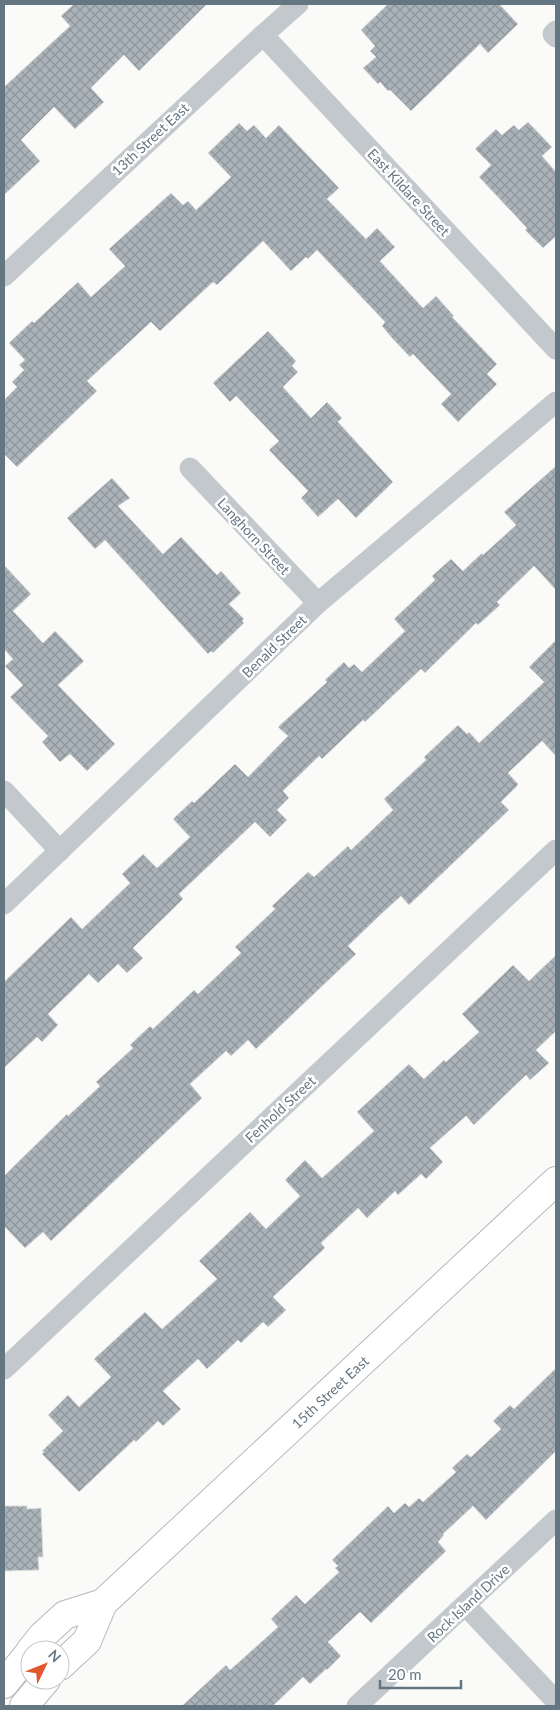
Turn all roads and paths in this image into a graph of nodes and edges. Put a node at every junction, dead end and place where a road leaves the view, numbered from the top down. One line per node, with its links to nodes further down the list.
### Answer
1 (298, 4): 2 (street, 13th Street East)
2 (262, 35): 3 (street, 13th Street East); 4 (street, East Kildare Street)
3 (4, 276)
4 (556, 349)
5 (556, 402): 7 (street, Benald Street)
6 (190, 468): 7 (street, Langhorn Street)
7 (318, 604): 10 (street, Benald Street)
8 (4, 791): 10 (street)
9 (556, 850): 13 (street, Fenhold Street)
10 (60, 851): 11 (street, Benald Street)
11 (4, 904)
12 (556, 1181): 15 (street, 15th Street East)
13 (4, 1369)
14 (556, 1520): 16 (street, Rock Island Drive)
15 (104, 1603): 17 (street, 15th Street East); 18 (street, 15th Street East)
16 (465, 1605): 22 (street); 24 (street, Rock Island Drive)
17 (39, 1640)
18 (70, 1657)
19 (20, 1664): 20 (street, 15th Street East)
20 (4, 1684)
21 (38, 1690): 23 (street)
22 (556, 1701)
23 (24, 1706)
24 (358, 1706)

